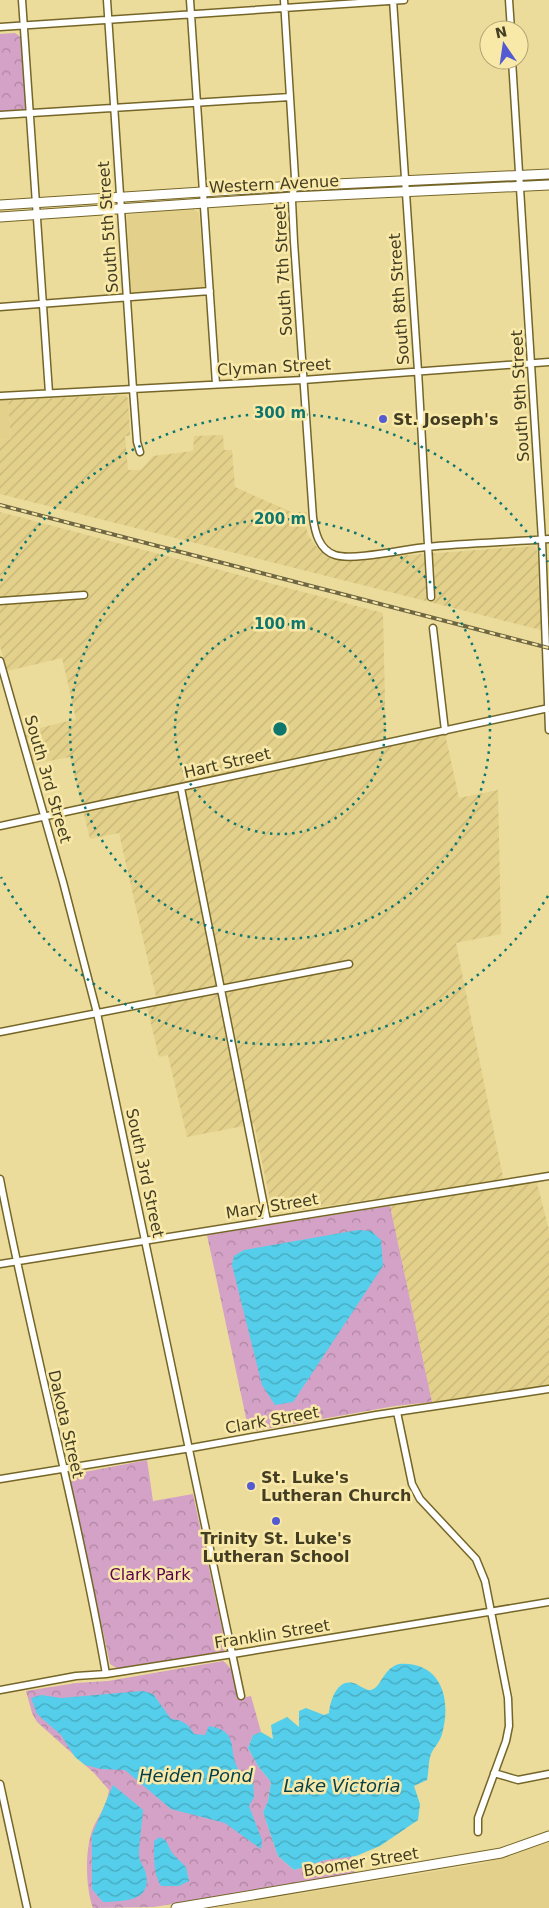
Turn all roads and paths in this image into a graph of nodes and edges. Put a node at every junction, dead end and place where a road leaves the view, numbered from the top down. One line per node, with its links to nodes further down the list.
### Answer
1 (22, 0): 12 (street)
2 (107, 0): 10 (street, South 5th Street)
3 (190, 0): 9 (street)
4 (284, 0): 8 (street, South 7th Street)
5 (393, 0): 6 (street); 8 (street); 22 (street, South 8th Street)
6 (404, 0)
7 (508, 0): 11 (street)
8 (284, 8): 9 (street); 15 (street, South 7th Street)
9 (191, 14): 10 (street); 16 (street)
10 (108, 19): 12 (street); 17 (street, South 5th Street)
11 (510, 20)
12 (24, 26): 13 (street); 18 (street)
13 (0, 27)
14 (513, 70): 21 (street, South 9th Street)
15 (290, 98): 16 (street); 24 (street, South 7th Street)
16 (196, 103): 17 (street); 26 (street)
17 (114, 109): 18 (street); 29 (street, South 5th Street)
18 (30, 114): 19 (street); 30 (street)
19 (0, 116)
20 (549, 174): 21 (street, Western Avenue)
21 (520, 176): 22 (street, Western Avenue); 25 (street, South 9th Street)
22 (404, 181): 24 (street, Western Avenue); 27 (street, South 8th Street)
23 (549, 185): 25 (street, Western Avenue)
24 (294, 186): 26 (street, Western Avenue); 28 (street, South 7th Street)
25 (521, 186): 27 (street, Western Avenue); 41 (street, South 9th Street)
26 (202, 192): 29 (street, Western Avenue); 31 (street)
27 (405, 192): 28 (street, Western Avenue); 42 (street, South 8th Street)
28 (293, 197): 31 (street, Western Avenue); 43 (street, South 7th Street)
29 (120, 198): 30 (street, Western Avenue); 33 (street, South 5th Street)
30 (36, 202): 32 (street, Western Avenue); 34 (street)
31 (203, 203): 33 (street, Western Avenue); 36 (street)
32 (0, 205)
33 (121, 208): 34 (street, Western Avenue); 37 (street, South 5th Street)
34 (37, 214): 35 (street, Western Avenue); 38 (street)
35 (0, 216)
36 (210, 291): 37 (street); 44 (street)
37 (126, 297): 38 (street); 45 (street, South 5th Street)
38 (43, 304): 39 (street); 46 (street)
39 (0, 307)
40 (549, 362): 41 (street, Clyman Street)
41 (532, 363): 42 (street, Clyman Street); 49 (street, South 9th Street)
42 (418, 371): 43 (street, Clyman Street); 50 (street, South 8th Street)
43 (303, 380): 44 (street, Clyman Street); 50 (street, South 7th Street)
44 (216, 384): 45 (street, Clyman Street)
45 (133, 389): 46 (street, Clyman Street); 48 (street, South 5th Street)
46 (49, 393): 47 (street, Clyman Street)
47 (0, 396)
48 (140, 452)
49 (546, 540): 50 (street); 56 (street, South 9th Street)
50 (428, 547): 52 (street, South 8th Street)
51 (84, 595): 53 (street)
52 (431, 597)
53 (0, 601)
54 (433, 628): 58 (street)
55 (0, 661): 60 (street, South 3rd Street)
56 (548, 708): 57 (street, South 9th Street); 58 (street, Hart Street)
57 (549, 730)
58 (444, 731): 59 (street, Hart Street)
59 (181, 788): 60 (street, Hart Street); 63 (street)
60 (45, 816): 61 (street, Hart Street); 64 (street, South 3rd Street)
61 (0, 826)
62 (349, 964): 63 (street)
63 (222, 988): 64 (street); 68 (street)
64 (97, 1013): 65 (street); 69 (street, South 3rd Street)
65 (0, 1032)
66 (549, 1176): 68 (street, Mary Street)
67 (0, 1179): 70 (street, Dakota Street)
68 (267, 1221): 69 (street, Mary Street)
69 (145, 1241): 70 (street, Mary Street); 74 (street, South 3rd Street)
70 (16, 1261): 71 (street, Mary Street); 75 (street, Dakota Street)
71 (0, 1264)
72 (549, 1389): 73 (street, Clark Street)
73 (397, 1412): 74 (street, Clark Street); 78 (street)
74 (191, 1448): 75 (street, Clark Street); 79 (street, South 3rd Street)
75 (62, 1469): 76 (street, Clark Street); 80 (street, Dakota Street)
76 (0, 1479)
77 (549, 1602): 78 (street, Franklin Street)
78 (489, 1611): 79 (street, Franklin Street); 83 (street)
79 (233, 1654): 80 (street, Franklin Street); 82 (street, South 3rd Street)
80 (106, 1674): 81 (street, Franklin Street)
81 (0, 1690)
82 (241, 1696)
83 (494, 1773): 84 (street); 86 (street)
84 (549, 1774)
85 (0, 1784): 88 (street)
86 (478, 1832)
87 (549, 1836): 89 (street, Boomer Street)
88 (27, 1908)
89 (176, 1908)

